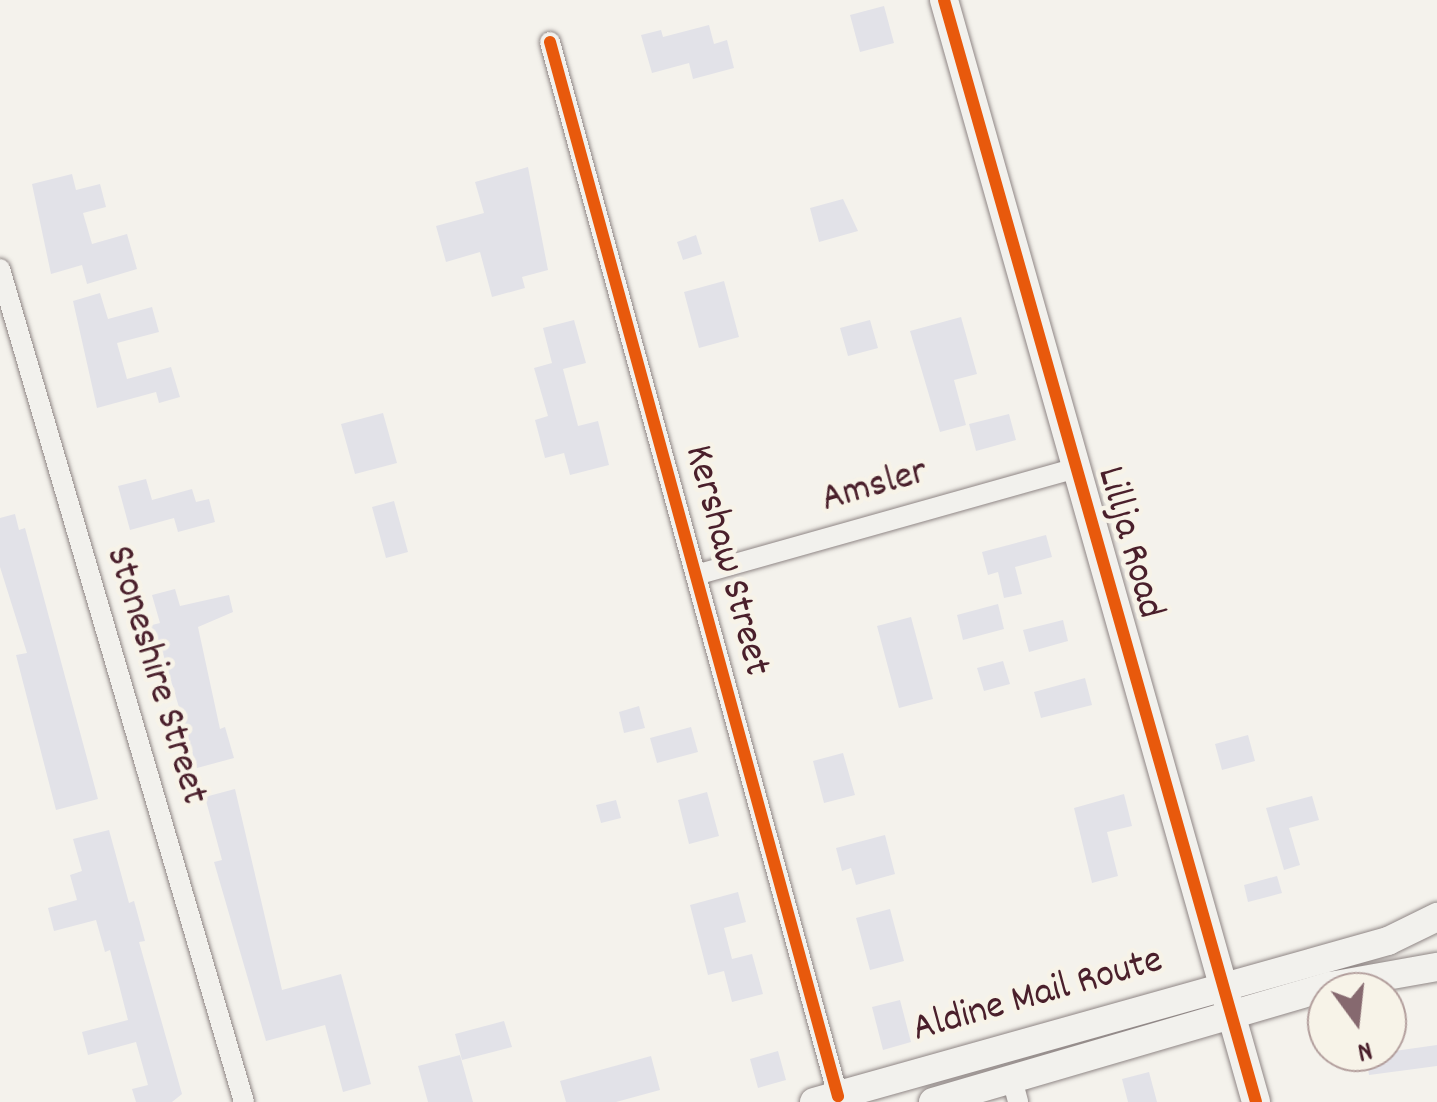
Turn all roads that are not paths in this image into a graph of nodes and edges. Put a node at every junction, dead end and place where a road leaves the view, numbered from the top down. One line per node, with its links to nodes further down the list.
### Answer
1 (944, 0): 4 (main road, Lillja Road)
2 (550, 42): 5 (street, Kershaw Street)
3 (0, 269): 12 (street, Stoneshire Street)
4 (1073, 469): 5 (street, Amsler); 8 (main road, Lillja Road)
5 (696, 575): 11 (street, Kershaw Street)
6 (1437, 917): 8 (main road, Aldine Mail Route)
7 (1437, 967): 9 (main road, Aldine Mail Route)
8 (1223, 987): 9 (main road, Lillja Road); 11 (main road, Aldine Mail Route)
9 (1232, 1019): 10 (main road, Aldine Mail Route); 14 (main road, Lillja Road)
10 (1015, 1090): 13 (main road, Aldine Mail Route)
11 (826, 1099)
12 (244, 1102)
13 (933, 1102)
14 (1256, 1102)

